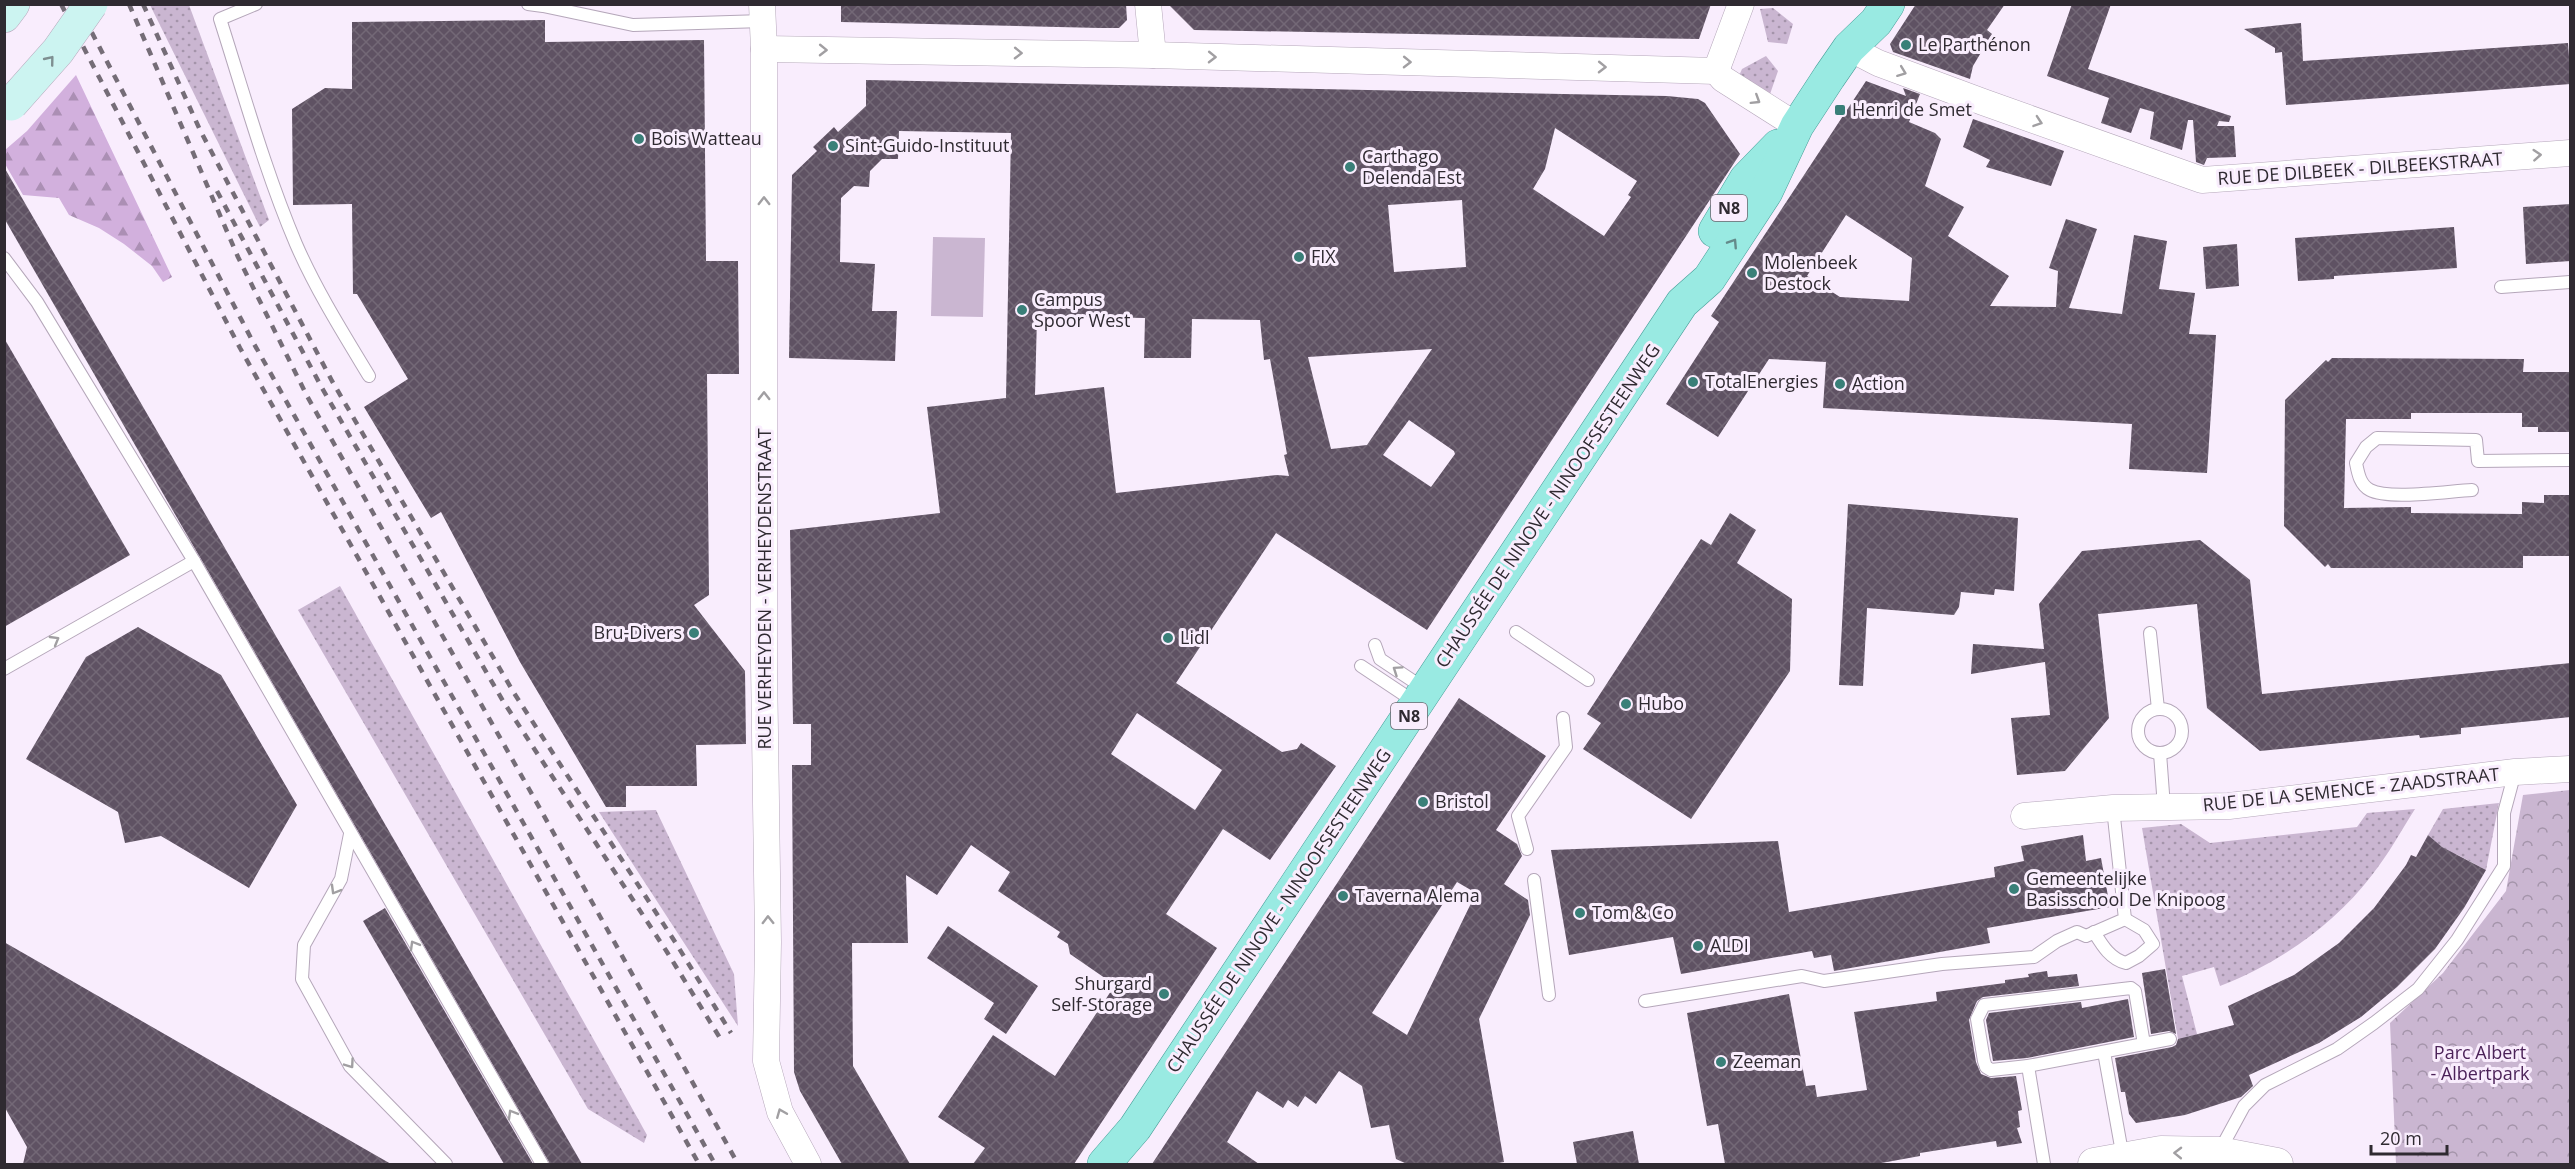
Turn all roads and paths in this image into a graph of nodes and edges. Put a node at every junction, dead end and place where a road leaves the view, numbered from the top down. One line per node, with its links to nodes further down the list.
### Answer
1 (13, 4): 10 (main road)
2 (91, 4): 15 (main road, one-way to 2, bridge)
3 (256, 4): 21 (lane)
4 (528, 4): 9 (lane)
5 (1148, 4): 13 (street)
6 (1741, 4): 14 (street)
7 (1867, 4): 11 (main road, N8)
8 (1888, 4): 11 (main road, N8)
9 (762, 13): 12 (street, RUE VERHEYDEN - VERHEYDENSTRAAT)
10 (4, 16)
11 (1849, 48): 16 (main road, N8); 17 (street, RUE DE DILBEEK - DILBEEKSTRAAT, one-way to 17)
12 (764, 49): 13 (street, one-way to 13); 56 (street, RUE VERHEYDEN - VERHEYDENSTRAAT, one-way to 12)
13 (1153, 55): 14 (street, one-way to 14)
14 (1716, 71): 16 (street, one-way to 16)
15 (8, 107)
16 (1797, 126): 31 (main road, CHAUSSÉE DE NINOVE - NINOOFSESTEENWEG / N8)
17 (2571, 153)
18 (4, 258): 24 (lane)
19 (2571, 282): 20 (lane)
20 (2501, 287)
21 (369, 376)
22 (2571, 460): 23 (lane)
23 (2472, 490)
24 (194, 561): 29 (lane, one-way to 24); 40 (lane)
25 (1516, 632): 30 (lane)
26 (2150, 633): 32 (lane)
27 (1375, 645): 31 (lane, one-way to 27)
28 (1361, 666): 31 (lane)
29 (4, 669)
30 (1588, 680)
31 (1421, 696): 51 (main road, CHAUSSÉE DE NINOVE - NINOOFSESTEENWEG / N8)
32 (2158, 709): 34 (lane); 34 (lane)
33 (1563, 718): 41 (lane)
34 (2160, 753): 37 (lane)
35 (2571, 769): 36 (street, RUE DE LA SEMENCE - ZAADSTRAAT)
36 (2515, 772): 37 (street, RUE DE LA SEMENCE - ZAADSTRAAT); 52 (lane)
37 (2164, 807): 38 (street, RUE DE LA SEMENCE - ZAADSTRAAT)
38 (2113, 808): 39 (street, RUE DE LA SEMENCE - ZAADSTRAAT); 43 (lane)
39 (2024, 816)
40 (350, 834): 54 (lane, one-way to 54); 55 (lane, one-way to 40)
41 (1527, 849)
42 (1534, 880): 45 (lane)
43 (2125, 919): 44 (lane); 44 (lane)
44 (2094, 932): 46 (lane)
45 (1549, 995)
46 (1645, 1001)
47 (2170, 1039): 48 (lane)
48 (2144, 1044): 49 (lane); 50 (lane)
49 (2104, 1052): 50 (lane); 53 (lane)
50 (2028, 1066): 59 (lane)
51 (1135, 1128): 57 (main road, CHAUSSÉE DE NINOVE - NINOOFSESTEENWEG / N8); 58 (main road, CHAUSSÉE DE NINOVE - NINOOFSESTEENWEG / N8)
52 (2219, 1153): 53 (street, one-way to 53); 60 (street)
53 (2109, 1162)
54 (446, 1164)
55 (542, 1164)
56 (808, 1164)
57 (1104, 1164)
58 (1117, 1164)
59 (2044, 1164)
60 (2277, 1164)

